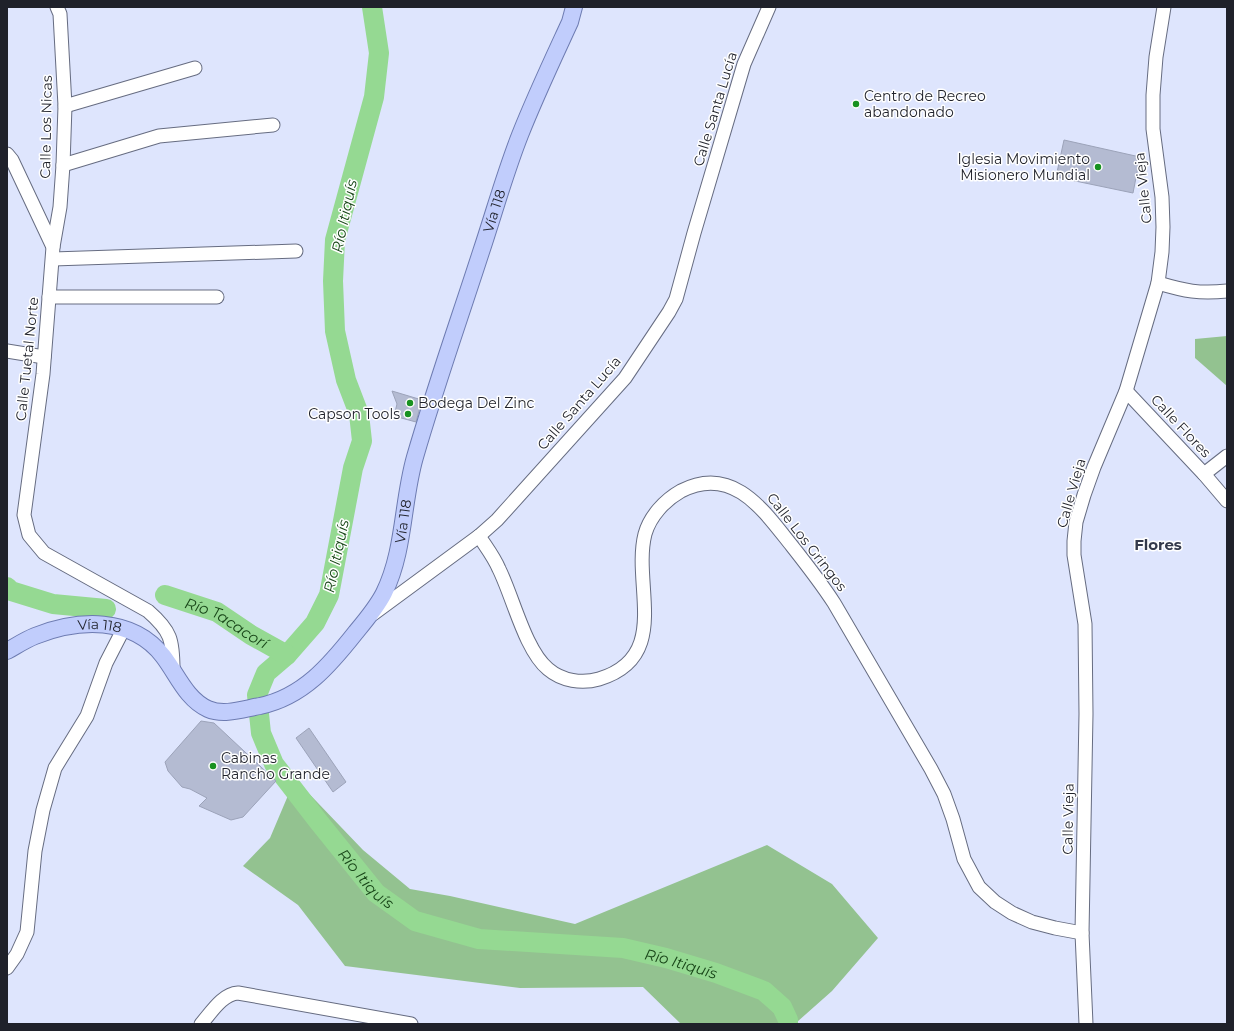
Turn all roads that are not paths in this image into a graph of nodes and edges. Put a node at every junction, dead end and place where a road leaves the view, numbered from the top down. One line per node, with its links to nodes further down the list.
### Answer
1 (574, 7): 23 (main road, Vía 118)
2 (769, 7): 22 (street, Calle Santa Lucía)
3 (1164, 7): 12 (street, Calle Vieja)
4 (59, 9): 6 (street, Calle Los Nicas)
5 (196, 68): 6 (street)
6 (65, 106): 9 (street, Calle Los Nicas)
7 (273, 125): 9 (street)
8 (7, 154): 11 (street, Calle Tuetal Norte)
9 (63, 165): 11 (street, Calle Los Nicas)
10 (296, 251): 11 (street)
11 (53, 253): 14 (street, Calle Tuetal Norte)
12 (1158, 283): 13 (street); 18 (street, Calle Vieja)
13 (1227, 291)
14 (50, 297): 15 (street); 17 (street, Calle Tuetal Norte)
15 (217, 297)
16 (7, 351): 17 (street)
17 (44, 357): 28 (street, Calle Tuetal Norte)
18 (1126, 391): 20 (street, Calle Flores); 29 (street, Calle Vieja)
19 (1227, 456): 20 (street)
20 (1204, 474): 21 (street, Calle Flores)
21 (1227, 501)
22 (479, 536): 24 (street, Calle Santa Lucía); 29 (street, Calle Los Gringos)
23 (393, 569): 24 (street); 25 (main road, Vía 118)
24 (410, 587): 25 (street, Calle Santa Lucía)
25 (367, 619): 28 (main road, Vía 118)
26 (124, 628): 27 (main road, Vía 118); 28 (main road, Vía 118); 30 (street)
27 (7, 651)
28 (173, 670)
29 (1082, 933): 33 (street, Calle Vieja)
30 (7, 968)
31 (201, 1024): 32 (street)
32 (411, 1024)
33 (1086, 1024)

